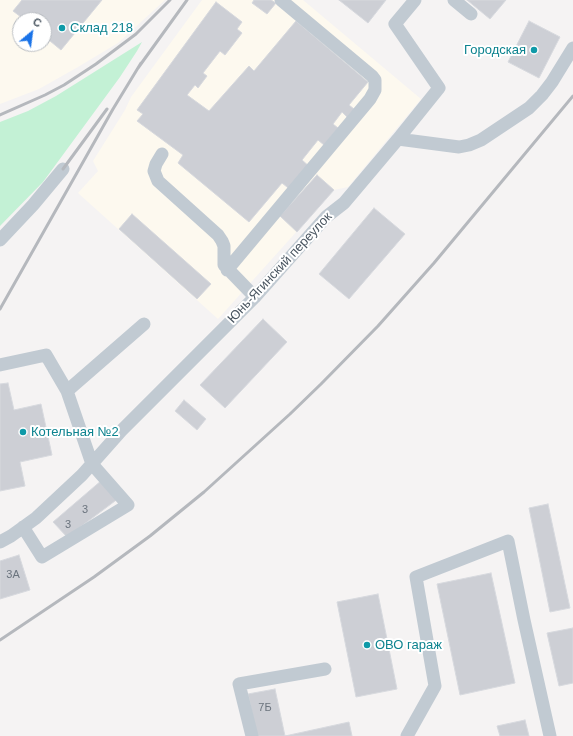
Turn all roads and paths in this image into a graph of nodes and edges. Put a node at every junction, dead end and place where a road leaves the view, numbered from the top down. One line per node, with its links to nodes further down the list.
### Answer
1 (281, 0): 10 (street)
2 (415, 0): 6 (street, Юнь-Ягинский переулок)
3 (454, 0): 4 (street)
4 (471, 14)
5 (573, 48): 6 (street)
6 (398, 139): 11 (street, Юнь-Ягинский переулок)
7 (162, 154): 10 (street)
8 (63, 169): 9 (street)
9 (0, 240)
10 (227, 270): 11 (street)
11 (256, 297): 15 (street, Юнь-Ягинский переулок)
12 (144, 324): 14 (street)
13 (0, 365): 14 (street)
14 (67, 391): 15 (street)
15 (92, 464): 16 (street, Юнь-Ягинский переулок); 16 (street)
16 (22, 528): 17 (street, Юнь-Ягинский переулок)
17 (0, 542)
18 (325, 669): 19 (street)
19 (252, 736)
20 (407, 736): 21 (street)
21 (550, 736)

